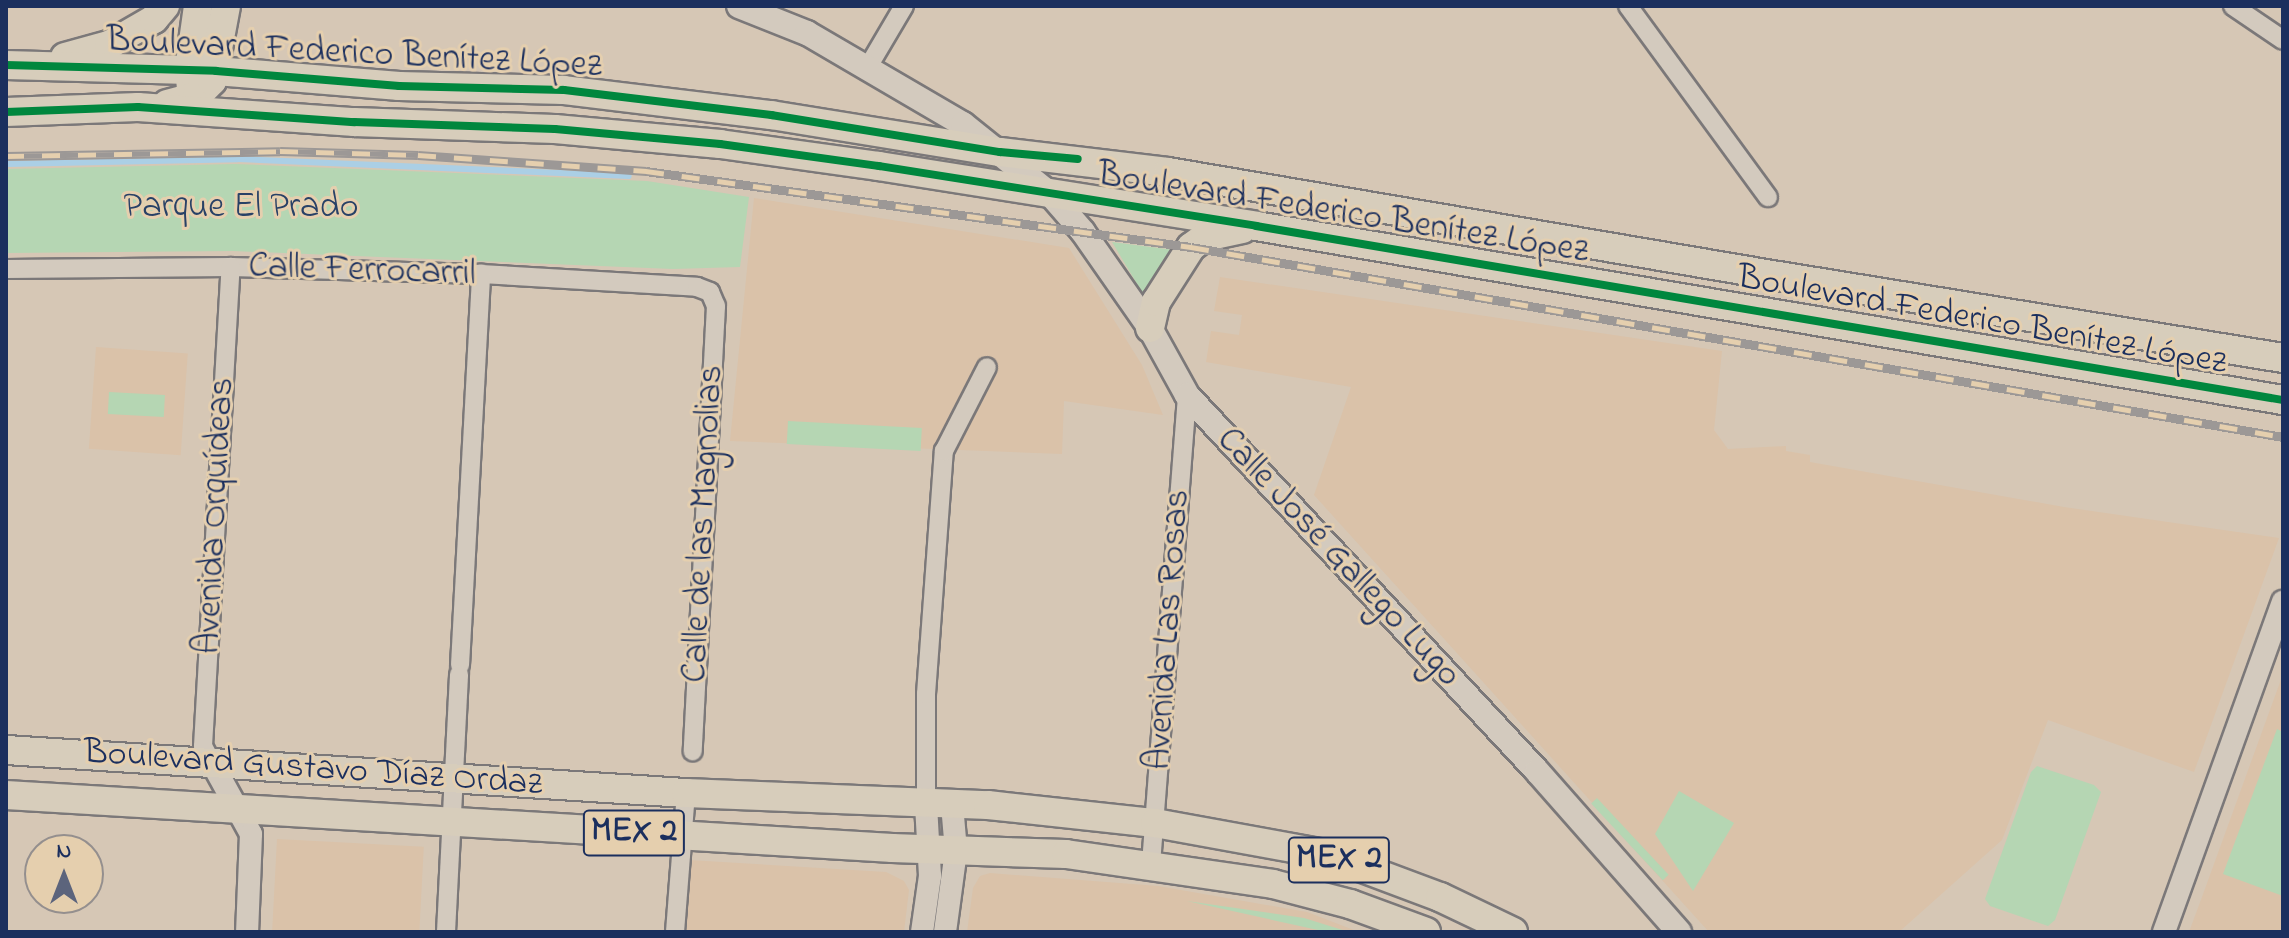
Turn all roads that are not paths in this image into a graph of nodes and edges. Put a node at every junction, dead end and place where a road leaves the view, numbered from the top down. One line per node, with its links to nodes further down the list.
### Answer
1 (165, 6): 9 (main road)
2 (198, 6): 11 (main road)
3 (226, 6): 11 (main road)
4 (739, 6): 10 (main road, Calle José Gallego Lugo)
5 (904, 6): 10 (street)
6 (1628, 6): 17 (street)
7 (2233, 6): 8 (street)
8 (2283, 40)
9 (16, 65): 11 (main road, Boulevard Federico Benítez López)
10 (868, 67): 15 (main road, Calle José Gallego Lugo)
11 (201, 79): 12 (main road); 14 (main road); 15 (main road, Boulevard Federico Benítez López)
12 (138, 107): 13 (main road, Boulevard Federico Benítez López); 14 (main road, Boulevard Federico Benítez López)
13 (6, 112)
14 (228, 114): 16 (main road, Boulevard Federico Benítez López)
15 (1010, 160): 16 (main road, Calle José Gallego Lugo); 24 (main road, Boulevard Federico Benítez López)
16 (1050, 194): 18 (main road, Boulevard Federico Benítez López); 23 (main road, Calle José Gallego Lugo)
17 (1768, 197)
18 (1256, 226): 23 (main road); 27 (main road, Boulevard Federico Benítez López)
19 (231, 267): 20 (street, Calle Ferrocarril); 21 (street, Calle Ferrocarril); 33 (street, Avenida Orquídeas)
20 (6, 269)
21 (481, 274): 22 (street, Calle Ferrocarril); 34 (street)
22 (715, 297): 32 (street, Calle de las Magnolias)
23 (1150, 328): 26 (main road, Calle José Gallego Lugo)
24 (2283, 358)
25 (987, 367): 37 (street)
26 (1187, 395): 40 (street, Avenida Las Rosas); 51 (main road, Calle José Gallego Lugo)
27 (2254, 395): 28 (main road, Boulevard Federico Benítez López); 29 (main road)
28 (2283, 400)
29 (2283, 418)
30 (2283, 602): 52 (street)
31 (6, 750): 33 (main road, Boulevard Gustavo Díaz Ordaz / MEX 2)
32 (693, 751)
33 (212, 763): 34 (main road, Boulevard Gustavo Díaz Ordaz / MEX 2); 38 (street)
34 (454, 778): 35 (main road, Boulevard Gustavo Díaz Ordaz / MEX 2); 39 (street)
35 (686, 793): 37 (main road, Boulevard Gustavo Díaz Ordaz / MEX 2); 41 (street)
36 (6, 795): 38 (main road, Boulevard Gustavo Díaz Ordaz / MEX 2)
37 (939, 804): 40 (main road, Boulevard Gustavo Díaz Ordaz / MEX 2); 42 (street)
38 (236, 810): 39 (main road, Boulevard Gustavo Díaz Ordaz / MEX 2); 44 (street)
39 (452, 823): 41 (main road, Boulevard Gustavo Díaz Ordaz / MEX 2); 45 (street)
40 (1155, 823): 43 (street, Avenida Las Rosas); 50 (main road, Boulevard Gustavo Díaz Ordaz / MEX 2)
41 (682, 836): 42 (main road, Boulevard Gustavo Díaz Ordaz / MEX 2); 46 (street)
42 (943, 850): 43 (main road, Boulevard Gustavo Díaz Ordaz / MEX 2); 47 (street); 48 (street)
43 (1151, 864): 49 (main road, Boulevard Gustavo Díaz Ordaz / MEX 2)
44 (247, 932)
45 (446, 932)
46 (675, 932)
47 (922, 932)
48 (945, 932)
49 (1426, 932)
50 (1513, 932)
51 (1679, 932)
52 (2164, 932)

